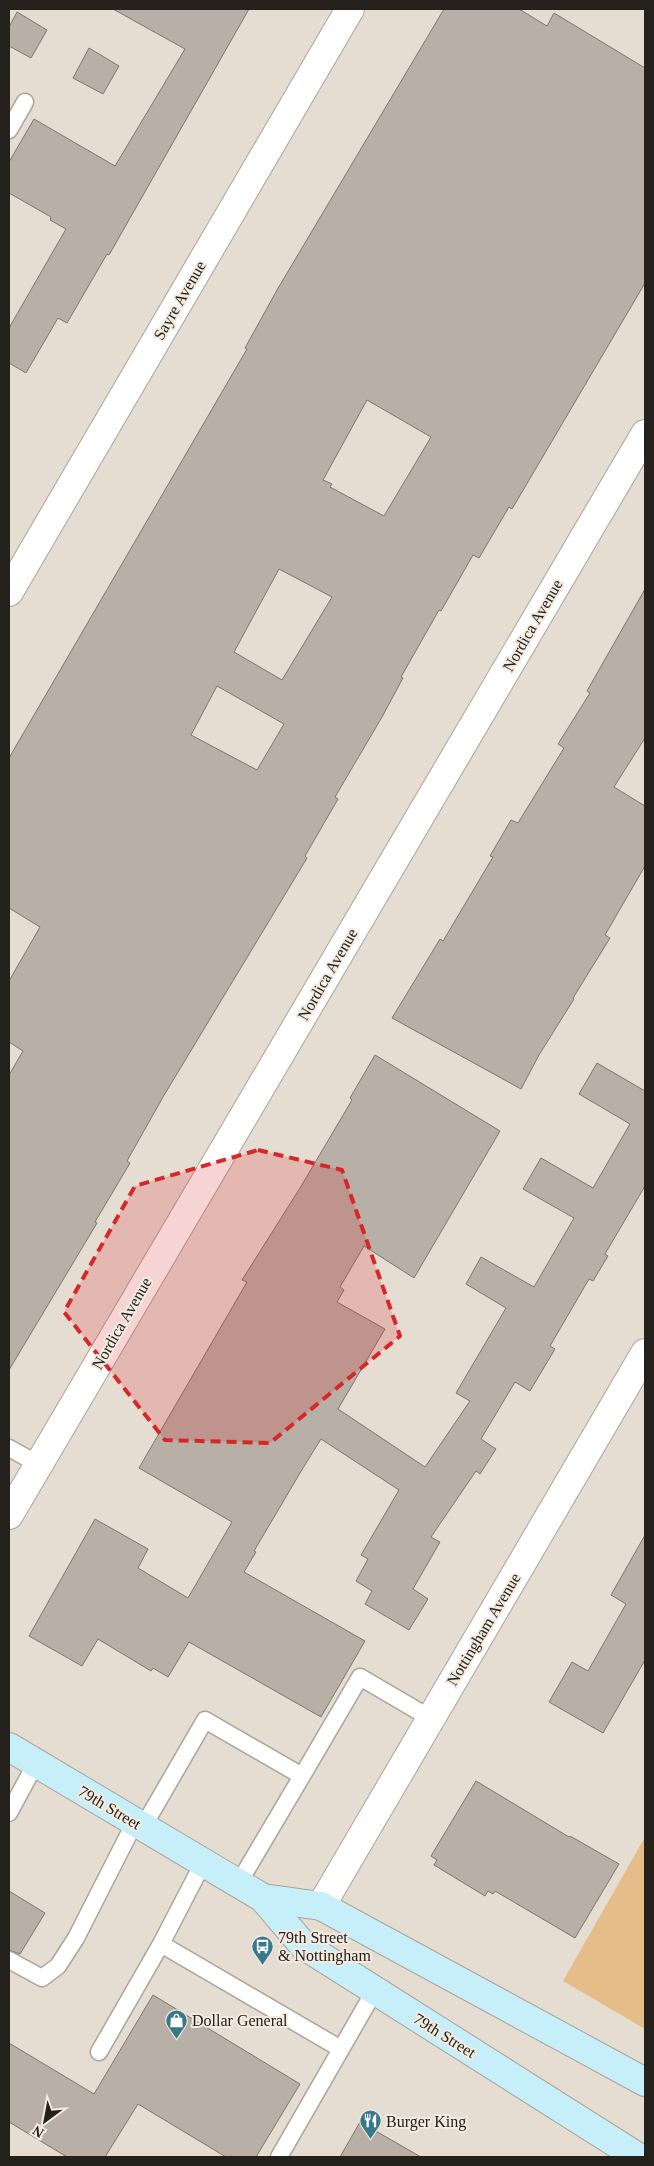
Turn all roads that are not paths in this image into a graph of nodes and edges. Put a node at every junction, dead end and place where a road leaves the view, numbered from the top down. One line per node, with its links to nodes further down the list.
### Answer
1 (350, 9): 5 (street, Sayre Avenue)
2 (25, 102): 3 (lane)
3 (9, 130)
4 (645, 434): 8 (street, Nordica Avenue)
5 (9, 592)
6 (645, 1353): 10 (street, Nottingham Avenue)
7 (9, 1448): 8 (lane)
8 (38, 1464): 9 (street, Nordica Avenue)
9 (9, 1515)
10 (430, 1718): 13 (lane); 19 (street, Nottingham Avenue)
11 (9, 1747): 12 (main road, 79th Street)
12 (36, 1763): 14 (lane); 15 (main road, 79th Street)
13 (302, 1776): 15 (lane); 17 (lane)
14 (9, 1813)
15 (139, 1824): 16 (main road, 79th Street); 21 (lane)
16 (204, 1863): 17 (main road, 79th Street); 20 (lane)
17 (238, 1884): 18 (main road, 79th Street)
18 (263, 1898): 19 (main road, 79th Street); 22 (main road, 79th Street)
19 (321, 1906): 25 (main road, 79th Street)
20 (161, 1944): 23 (lane); 24 (lane)
21 (9, 1960)
22 (375, 1990): 23 (lane); 27 (main road, 79th Street)
23 (341, 2049): 26 (lane)
24 (99, 2052)
25 (645, 2082)
26 (279, 2157)
27 (638, 2157)

